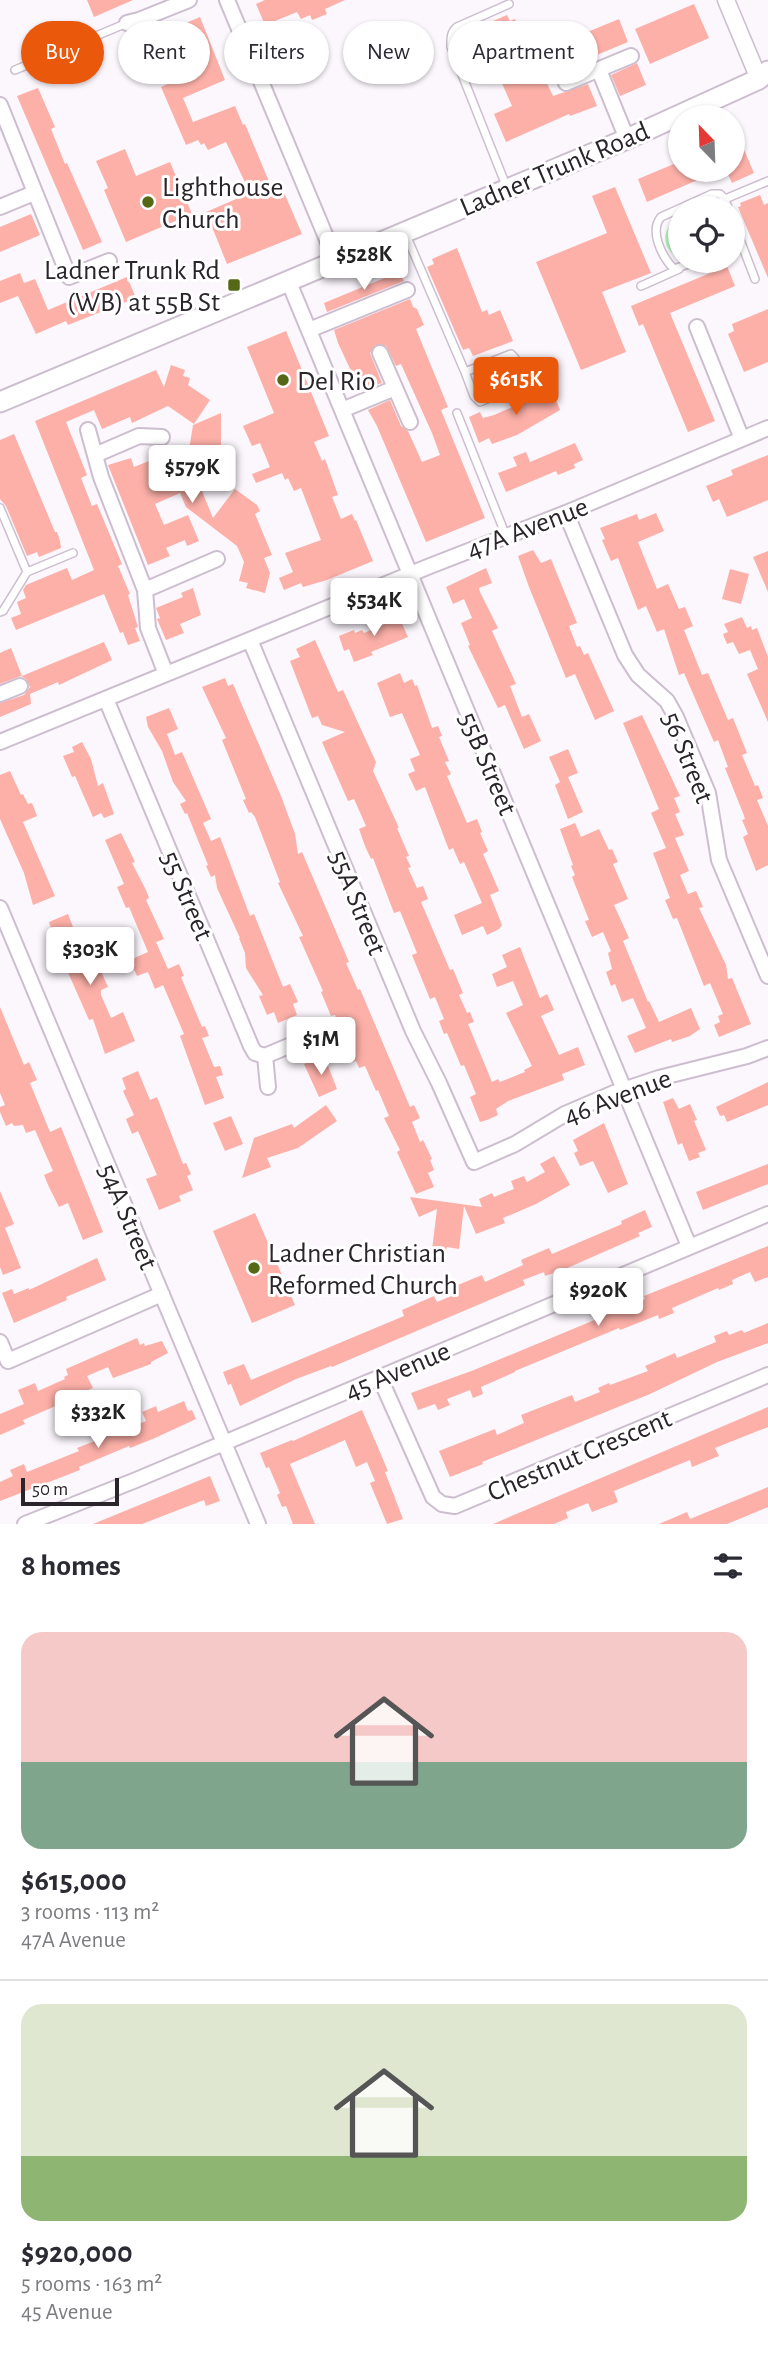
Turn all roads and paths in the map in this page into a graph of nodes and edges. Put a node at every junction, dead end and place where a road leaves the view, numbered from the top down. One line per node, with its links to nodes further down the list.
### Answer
1 (189, 0): 5 (street)
2 (227, 0): 22 (street)
3 (726, 0): 10 (street)
4 (509, 4): 14 (lane)
5 (135, 21)
6 (118, 27): 8 (lane)
7 (631, 56): 9 (street)
8 (15, 69)
9 (599, 70): 12 (street)
10 (765, 77): 12 (main road, Ladner Trunk Road)
11 (0, 105): 15 (street)
12 (627, 139): 14 (main road, Ladner Trunk Road)
13 (768, 181): 16 (lane)
14 (507, 188): 19 (main road, Ladner Trunk Road)
15 (34, 193): 17 (street); 21 (street)
16 (732, 196)
17 (0, 207)
18 (668, 214): 23 (lane)
19 (405, 231): 22 (main road, Ladner Trunk Road); 32 (lane)
20 (745, 252): 25 (lane)
21 (109, 261)
22 (336, 261): 26 (main road, Ladner Trunk Road)
23 (668, 263)
24 (670, 273): 27 (lane)
25 (755, 278)
26 (288, 281): 30 (street, 55B Street); 34 (main road, Ladner Trunk Road)
27 (641, 286)
28 (407, 289): 30 (street)
29 (697, 327): 41 (street)
30 (309, 330): 35 (street, 55B Street)
31 (380, 353): 33 (street)
32 (465, 372): 32 (lane)
33 (395, 388): 35 (street); 37 (street)
34 (0, 402)
35 (342, 410): 49 (street, 55B Street)
36 (457, 413): 45 (lane)
37 (410, 422)
38 (768, 428): 41 (street, 47A Avenue)
39 (88, 430): 42 (street)
40 (162, 438): 42 (street)
41 (742, 439): 44 (street, 47A Avenue)
42 (94, 455): 50 (street)
43 (0, 508): 48 (lane)
44 (566, 513): 45 (street, 47A Avenue); 59 (street, 56 Street)
45 (506, 536): 49 (street, 47A Avenue)
46 (73, 553): 48 (lane)
47 (217, 559): 50 (street)
48 (27, 572): 51 (lane)
49 (409, 574): 52 (street, 47A Avenue); 64 (street, 55B Street)
50 (145, 590): 53 (street)
51 (0, 612)
52 (250, 640): 53 (street, 47A Avenue); 65 (street, 55A Street)
53 (166, 674): 56 (street, 47A Avenue)
54 (20, 686): 55 (street)
55 (0, 694)
56 (106, 699): 57 (street, 47A Avenue); 62 (street, 55 Street)
57 (0, 742)
58 (0, 908): 68 (street, 54A Street)
59 (768, 976)
60 (317, 1034): 62 (street)
61 (768, 1048): 64 (street, 46 Avenue)
62 (265, 1056): 63 (street)
63 (268, 1087)
64 (625, 1089): 65 (street, 46 Avenue); 67 (street, 55B Street)
65 (474, 1163)
66 (768, 1214): 67 (street, 45 Avenue)
67 (690, 1245): 71 (street, 45 Avenue)
68 (162, 1294): 69 (street); 72 (street, 54A Street)
69 (0, 1342)
70 (768, 1375): 71 (street, Chestnut Crescent)
71 (380, 1378): 72 (street, 45 Avenue)
72 (224, 1443): 73 (street, 45 Avenue); 74 (street, 54A Street)
73 (25, 1524)
74 (258, 1524)

